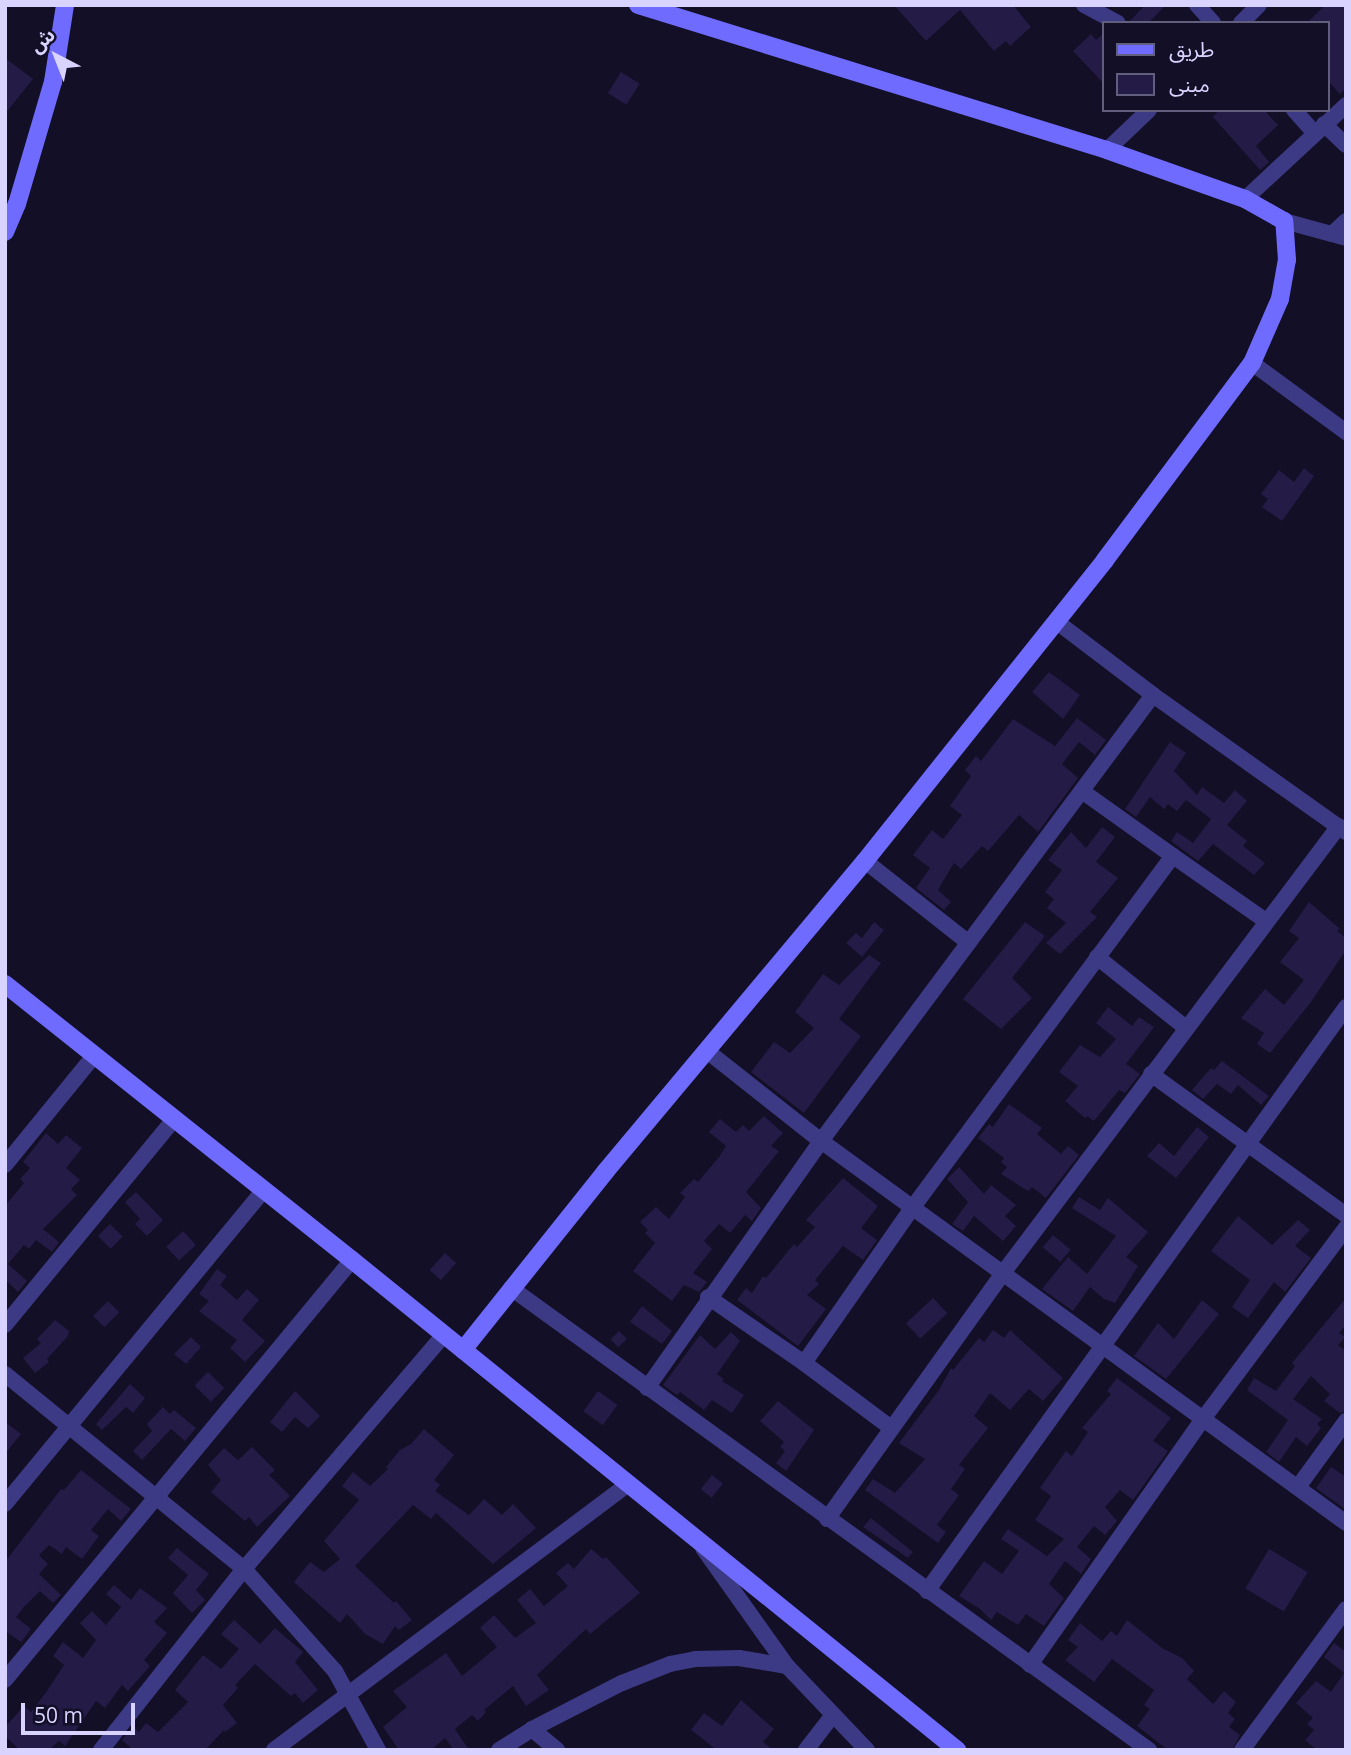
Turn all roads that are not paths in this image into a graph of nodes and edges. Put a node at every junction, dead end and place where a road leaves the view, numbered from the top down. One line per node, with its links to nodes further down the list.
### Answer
1 (65, 5): 18 (main road)
2 (638, 5): 14 (main road)
3 (1084, 5): 6 (street)
4 (1196, 5): 7 (street)
5 (1259, 5): 8 (street)
6 (1114, 21)
7 (1211, 21)
8 (1243, 21)
9 (1346, 105): 12 (street)
10 (1147, 112): 14 (street)
11 (1297, 112): 12 (street)
12 (1319, 128): 13 (street); 15 (street)
13 (1346, 145)
14 (1107, 150): 15 (main road)
15 (1245, 199): 16 (main road)
16 (1284, 221): 19 (street); 20 (main road)
17 (1346, 221): 19 (street)
18 (5, 232)
19 (1339, 236)
20 (1252, 363): 21 (street); 22 (main road)
21 (1346, 432)
22 (1057, 622): 23 (street); 27 (main road)
23 (1153, 695): 24 (street); 25 (street)
24 (1082, 791): 26 (street); 29 (street)
25 (1342, 829): 28 (street)
26 (1173, 856): 28 (street); 30 (street)
27 (865, 861): 29 (street); 34 (main road)
28 (1266, 921): 33 (street)
29 (969, 943): 38 (street)
30 (1097, 957): 33 (street); 42 (street)
31 (5, 985): 35 (main road)
32 (1346, 1007): 39 (street)
33 (1186, 1027): 36 (street)
34 (707, 1051): 38 (street); 47 (main road)
35 (93, 1057): 37 (main road); 40 (street)
36 (1151, 1073): 39 (street); 46 (street)
37 (174, 1119): 41 (main road); 49 (street)
38 (821, 1141): 42 (street); 48 (street)
39 (1247, 1144): 43 (street); 51 (street)
40 (5, 1165)
41 (264, 1190): 45 (main road); 58 (street)
42 (913, 1207): 46 (street); 53 (street)
43 (1346, 1215)
44 (1346, 1228): 56 (street)
45 (352, 1260): 50 (main road); 62 (street)
46 (1003, 1273): 51 (street); 59 (street)
47 (511, 1288): 52 (main road); 55 (street)
48 (708, 1297): 53 (street); 55 (street)
49 (5, 1325)
50 (443, 1336): 52 (main road); 67 (street)
51 (1102, 1346): 56 (street); 68 (street)
52 (463, 1350): 60 (main road)
53 (804, 1363): 59 (street)
54 (5, 1374): 58 (street)
55 (647, 1388): 64 (street)
56 (1203, 1419): 61 (street); 71 (street)
57 (1346, 1422): 61 (street)
58 (70, 1427): 62 (street); 63 (street)
59 (890, 1427): 64 (street)
60 (629, 1483): 66 (main road); 73 (street)
61 (1298, 1488): 65 (street)
62 (157, 1496): 67 (street); 72 (street)
63 (5, 1504)
64 (827, 1519): 68 (street)
65 (1346, 1523)
66 (695, 1537): 70 (street); 83 (main road)
67 (244, 1569): 73 (street); 76 (street)
68 (927, 1591): 71 (street)
69 (1346, 1609): 85 (street)
70 (787, 1665): 74 (street); 75 (street)
71 (1030, 1665): 84 (street)
72 (5, 1680)
73 (351, 1694): 77 (street); 78 (street)
74 (833, 1714): 81 (street); 82 (street)
75 (532, 1729): 79 (street); 80 (street)
76 (101, 1750)
77 (274, 1750)
78 (378, 1750)
79 (499, 1750)
80 (557, 1750)
81 (806, 1750)
82 (867, 1750)
83 (957, 1750)
84 (1149, 1750)
85 (1242, 1750)

